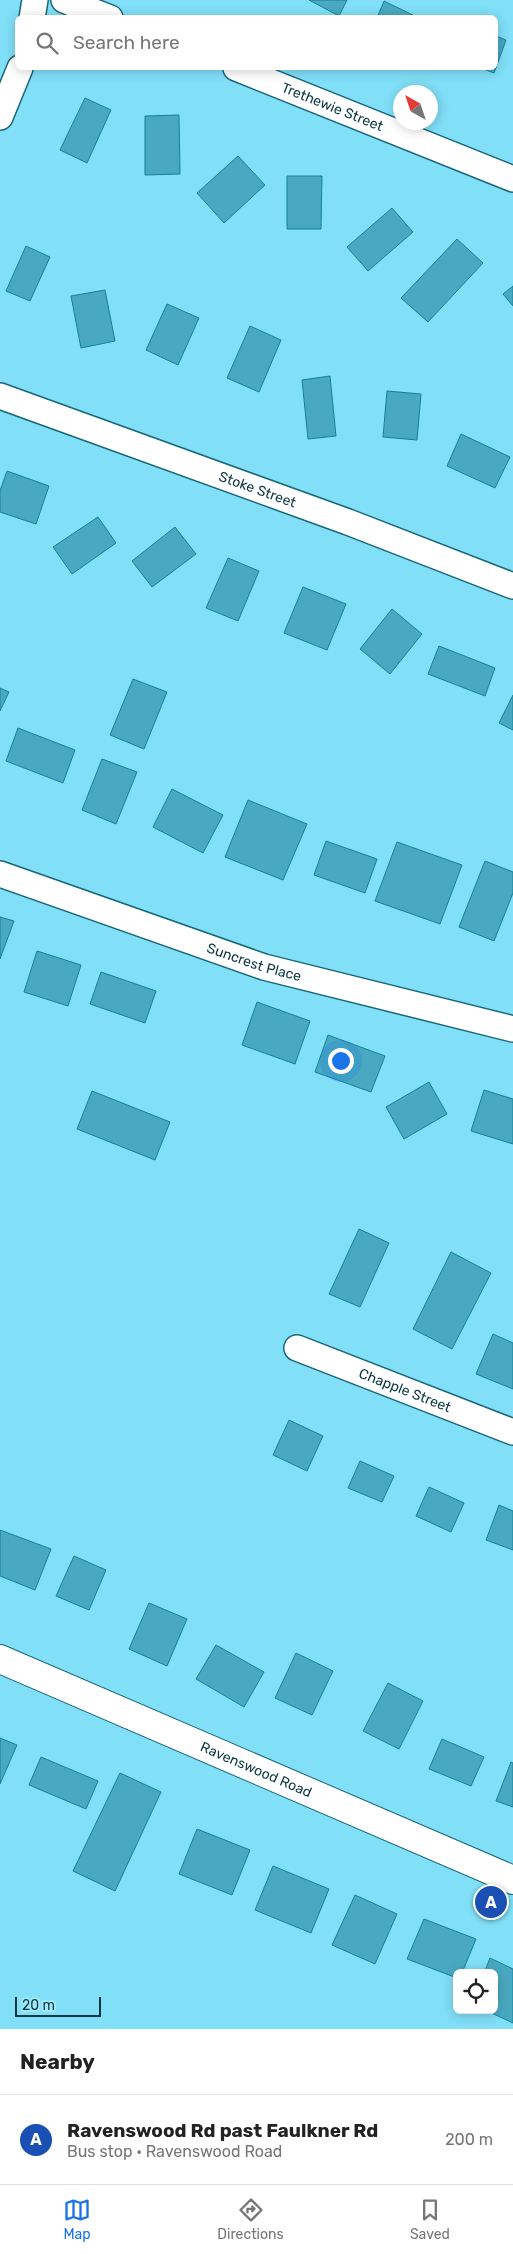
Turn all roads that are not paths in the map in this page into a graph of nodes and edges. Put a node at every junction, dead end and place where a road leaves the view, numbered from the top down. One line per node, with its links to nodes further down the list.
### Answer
1 (35, 0): 3 (street)
2 (64, 0): 4 (street)
3 (32, 15)
4 (102, 15)
5 (19, 70): 7 (street)
6 (241, 70): 8 (street, Trethewie Street)
7 (0, 117)
8 (513, 179)
9 (0, 396): 10 (street, Stoke Street)
10 (513, 586)
11 (0, 874): 12 (street, Suncrest Place)
12 (513, 1029)
13 (297, 1348): 14 (street, Chapple Street)
14 (513, 1432)
15 (0, 1660): 16 (street, Ravenswood Road)
16 (513, 1880)

